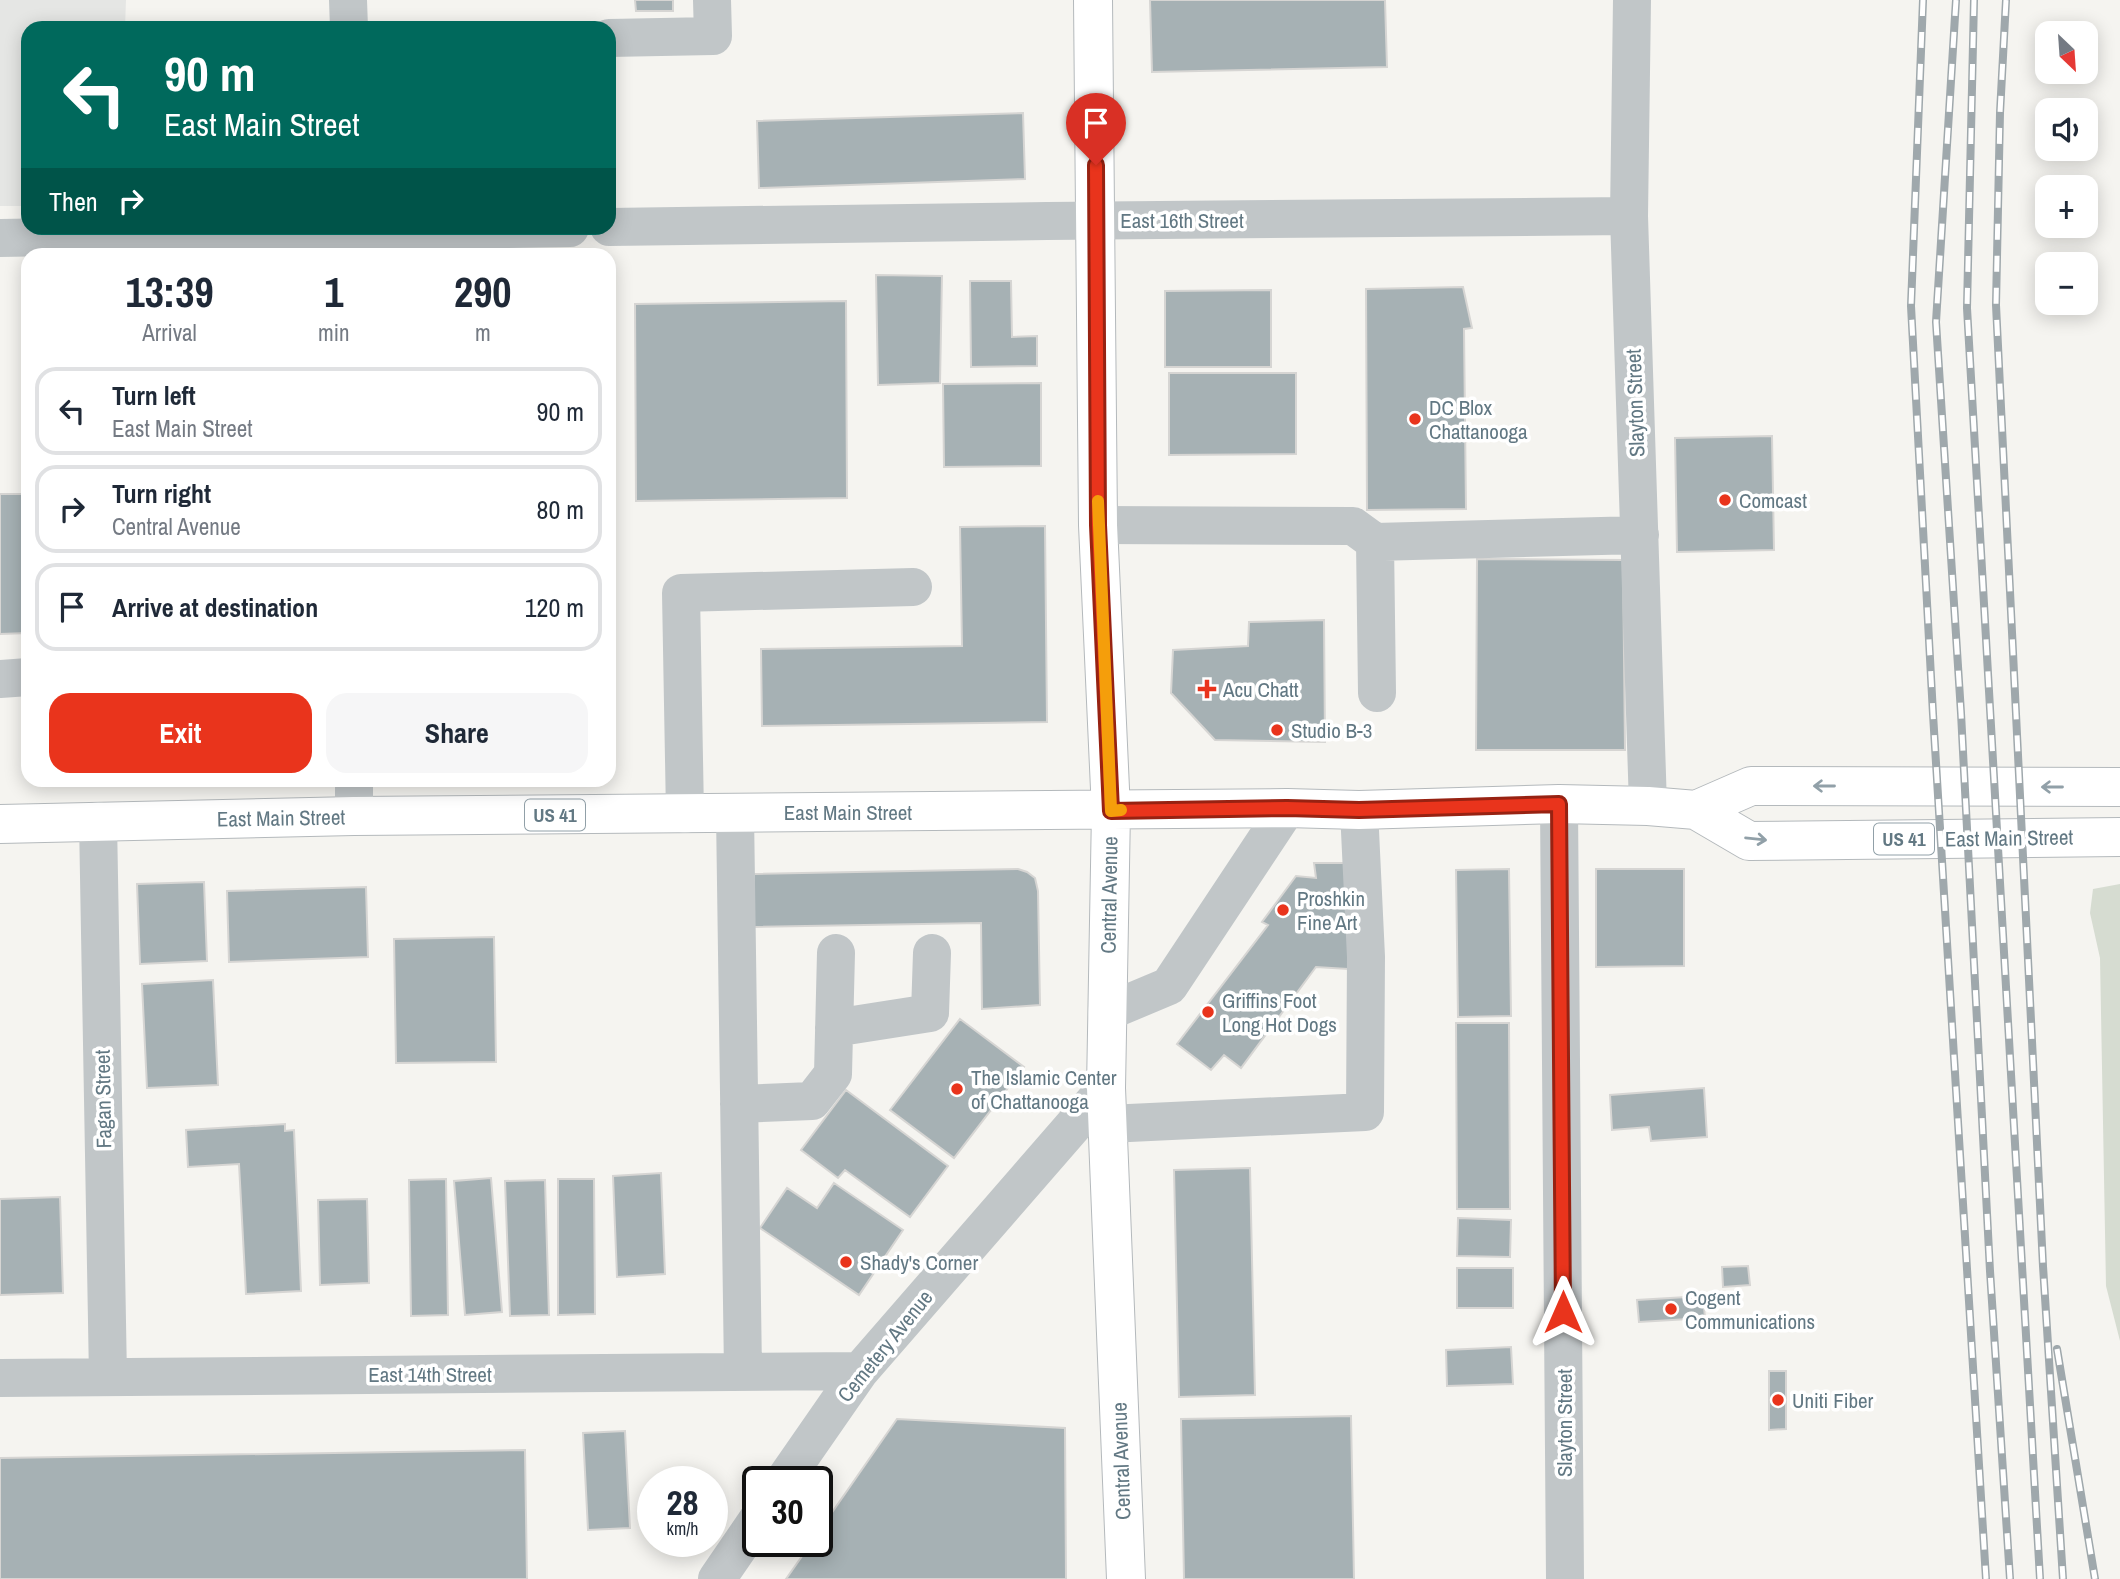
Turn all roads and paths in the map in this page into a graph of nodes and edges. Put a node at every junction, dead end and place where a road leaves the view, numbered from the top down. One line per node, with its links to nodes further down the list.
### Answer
1 (348, 0): 5 (street)
2 (712, 0): 6 (street)
3 (1093, 0): 8 (main road, Central Avenue)
4 (1632, 0): 7 (street, Slayton Street)
5 (349, 21)
6 (616, 38)
7 (1629, 216): 8 (street, East 16th Street); 14 (street, Slayton Street)
8 (1096, 220): 9 (street, East 16th Street); 13 (main road, Central Avenue)
9 (616, 227)
10 (417, 235): 12 (street)
11 (0, 238): 12 (street)
12 (352, 238)
13 (1098, 525): 15 (street); 27 (main road, Central Avenue)
14 (1640, 535): 15 (street); 23 (street, Slayton Street)
15 (1375, 542): 19 (street)
16 (913, 587): 29 (street)
17 (21, 678): 18 (street)
18 (0, 679)
19 (1377, 693)
20 (2120, 787): 26 (main road, East Main Street / US 41, one-way to 26)
21 (354, 798): 29 (main road, East Main Street / US 41); 30 (main road, East Main Street / US 41)
22 (1559, 804): 23 (main road, East Main Street / US 41); 25 (main road, East Main Street / US 41); 47 (street, Slayton Street)
23 (1648, 806): 26 (main road, East Main Street / US 41)
24 (1287, 808): 25 (main road, East Main Street / US 41); 27 (main road, East Main Street / US 41); 35 (street)
25 (1359, 810): 38 (street)
26 (1696, 810): 32 (main road, East Main Street / US 41, one-way to 32)
27 (1111, 811): 28 (main road, East Main Street / US 41); 35 (main road, Central Avenue)
28 (735, 813): 29 (main road, East Main Street / US 41); 37 (street)
29 (685, 814)
30 (98, 821): 31 (main road, East Main Street / US 41); 41 (street, Fagan Street)
31 (0, 824)
32 (2120, 837)
33 (836, 953): 36 (street)
34 (932, 953): 36 (street)
35 (1107, 1012): 38 (main road, Central Avenue)
36 (834, 1028): 37 (street)
37 (739, 1104): 40 (street)
38 (1107, 1106): 39 (street, Cemetery Avenue); 46 (main road, Central Avenue)
39 (860, 1371): 40 (street, East 14th Street); 43 (street, Cemetery Avenue)
40 (743, 1372): 41 (street, East 14th Street)
41 (108, 1377): 42 (street, East 14th Street)
42 (0, 1378)
43 (794, 1466)
44 (742, 1542): 45 (street)
45 (717, 1579)
46 (1126, 1579)
47 (1565, 1579)

